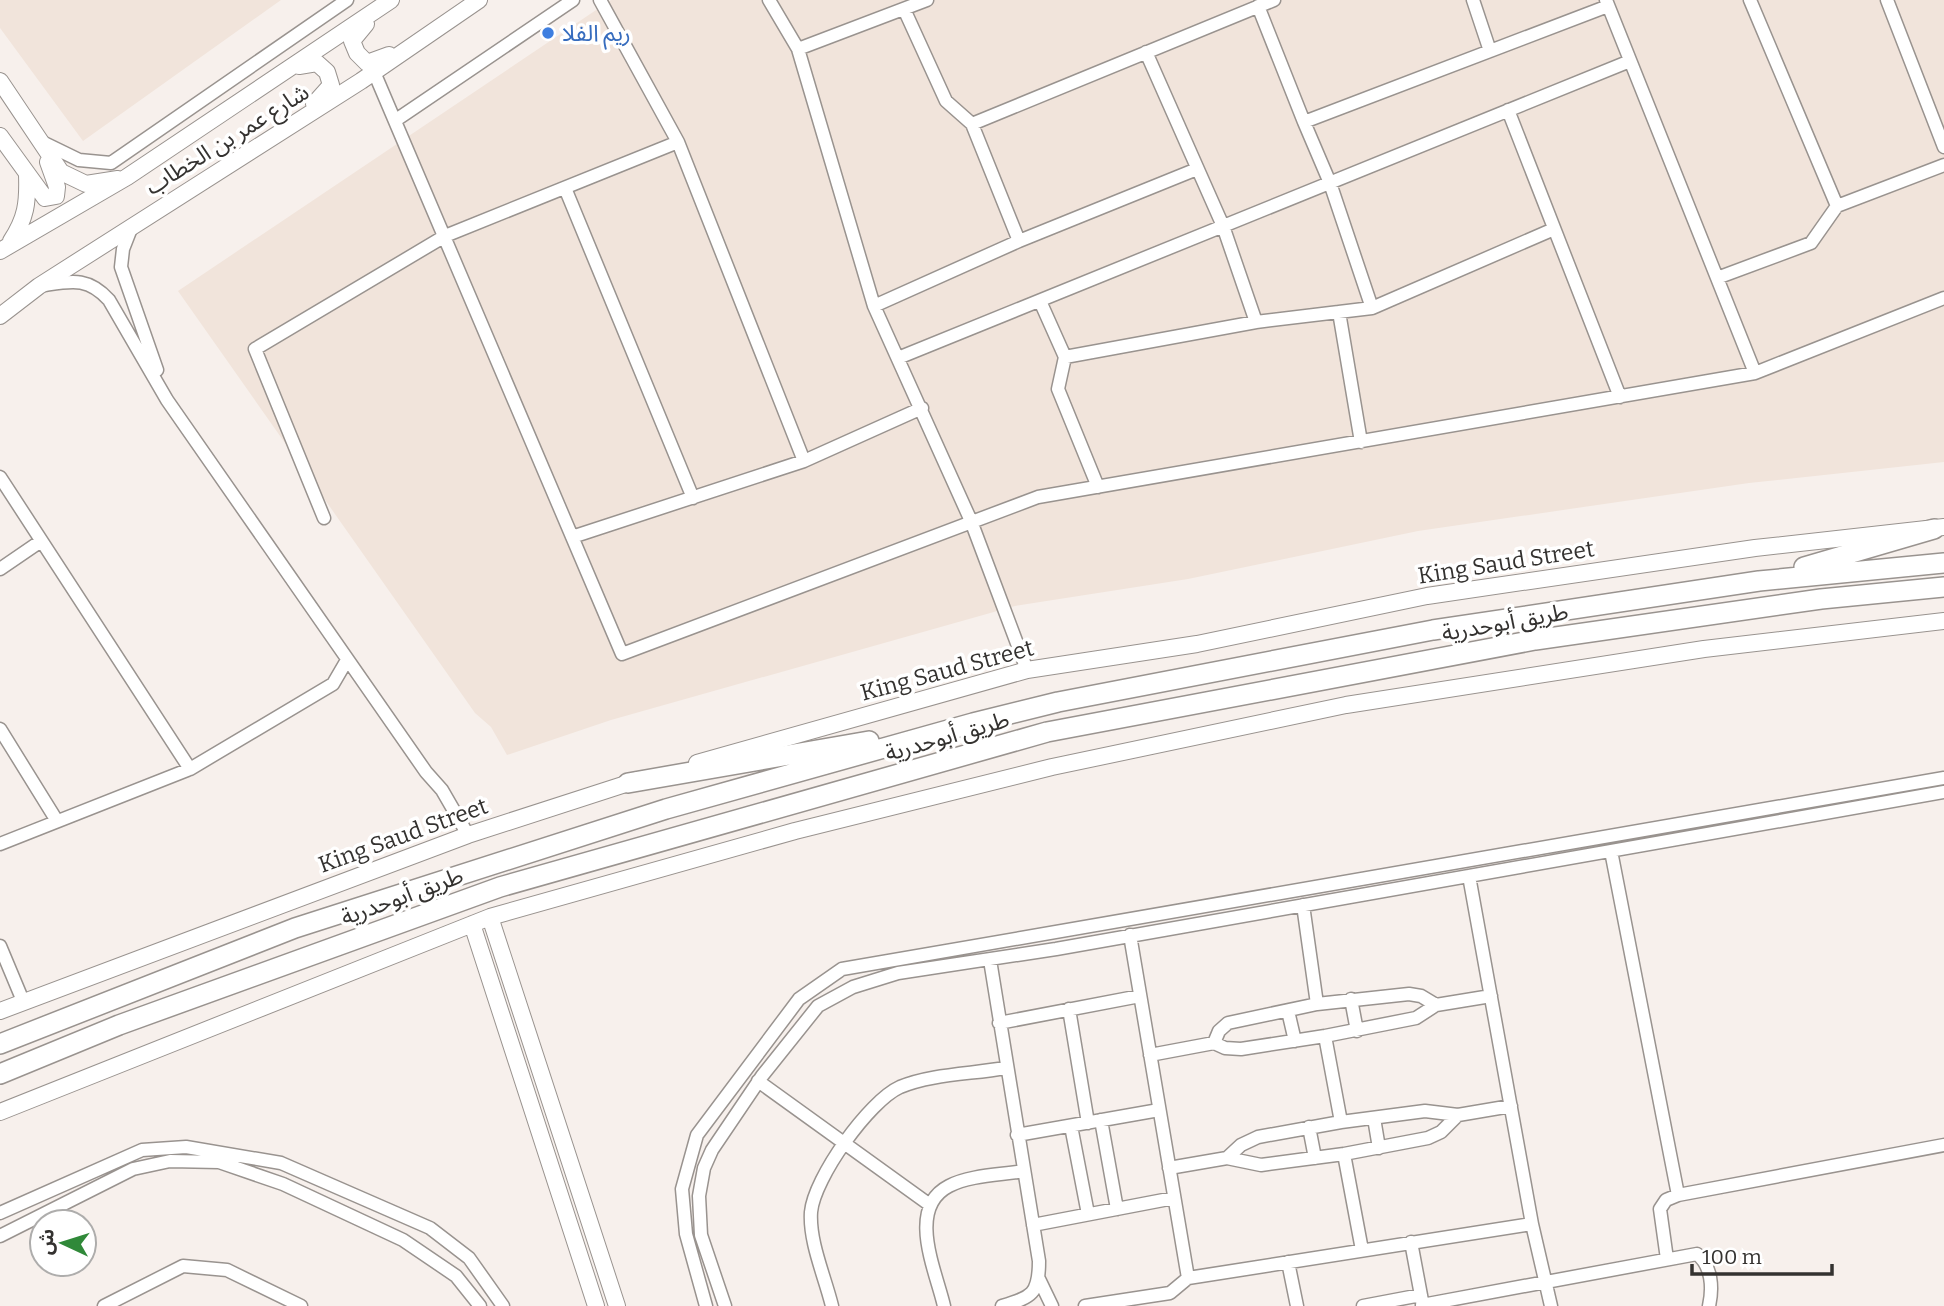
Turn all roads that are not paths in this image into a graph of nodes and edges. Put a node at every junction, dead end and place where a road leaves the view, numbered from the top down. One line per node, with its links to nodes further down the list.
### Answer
1 (347, 0): 29 (street)
2 (393, 0): 15 (main road); 22 (main road, شارع عمر بن الخطاب)
3 (480, 0): 15 (main road, شارع عمر بن الخطاب)
4 (573, 0): 24 (street)
5 (600, 0): 30 (street)
6 (769, 0): 16 (street)
7 (927, 0): 14 (street)
8 (1274, 0): 13 (street)
9 (1473, 0): 17 (street)
10 (1750, 0): 39 (street)
11 (1888, 0): 31 (street)
12 (1607, 3): 17 (street); 19 (street)
13 (1258, 6): 18 (street); 25 (street)
14 (904, 9): 16 (street); 26 (street)
15 (445, 23): 20 (main road, شارع عمر بن الخطاب)
16 (798, 49): 51 (street)
17 (1490, 51): 25 (street)
18 (1146, 52): 26 (street); 33 (street)
19 (1630, 61): 23 (street); 47 (street)
20 (374, 72): 24 (street); 28 (main road, شارع عمر بن الخطاب)
21 (0, 81): 29 (main road)
22 (238, 103): 28 (main road); 35 (main road, شارع عمر بن الخطاب)
23 (1508, 110): 36 (street); 43 (street)
24 (396, 120): 44 (street)
25 (1304, 122): 36 (street)
26 (972, 124): 45 (street)
27 (0, 136): 34 (main road)
28 (271, 138): 41 (main road, شارع عمر بن الخطاب)
29 (41, 141): 35 (main road); 38 (main road)
30 (678, 142): 37 (street); 63 (street)
31 (1944, 147)
32 (1944, 165): 39 (street)
33 (1197, 169): 42 (street); 45 (street)
34 (27, 175): 38 (main road); 46 (main road)
35 (127, 177): 40 (main road, شارع عمر بن الخطاب)
36 (1330, 183): 42 (street); 52 (street)
37 (565, 188): 44 (street); 66 (street)
38 (45, 198): 40 (main road)
39 (1837, 206): 47 (street)
40 (56, 218): 46 (main road, شارع عمر بن الخطاب)
41 (132, 226): 48 (main road, شارع عمر بن الخطاب); 60 (street)
42 (1223, 226): 50 (street); 55 (street)
43 (1554, 229): 52 (street); 59 (street)
44 (445, 236): 67 (street); 70 (street)
45 (1019, 241): 51 (street)
46 (4, 248)
47 (1717, 278): 58 (street)
48 (39, 286): 54 (main road, شارع عمر بن الخطاب); 60 (street)
49 (1944, 298): 58 (street)
50 (1040, 300): 56 (street); 57 (street)
51 (874, 306): 57 (street)
52 (1372, 308): 53 (street)
53 (1339, 312): 55 (street); 62 (street)
54 (0, 316)
55 (1256, 322): 56 (street)
56 (1065, 357): 65 (street)
57 (898, 358): 61 (street)
58 (1755, 373): 59 (street)
59 (1620, 397): 62 (street)
60 (167, 400): 77 (street)
61 (922, 408): 63 (street); 68 (street)
62 (1361, 442): 65 (street)
63 (804, 461): 66 (street)
64 (0, 477): 71 (street)
65 (1098, 487): 68 (street)
66 (693, 498): 70 (street)
67 (324, 519)
68 (971, 521): 70 (street); 78 (street)
69 (1939, 528): 74 (highway); 78 (main road, King Saud Street)
70 (572, 537)
71 (41, 541): 73 (street); 81 (street)
72 (1944, 563): 74 (highway, طريق أبوحدرية)
73 (0, 569)
74 (1759, 581): 79 (highway, طريق أبوحدرية)
75 (1944, 587): 113 (highway, طريق أبوحدرية)
76 (1944, 621): 91 (main road)
77 (347, 660): 81 (street); 86 (street)
78 (1027, 670): 83 (main road, King Saud Street)
79 (973, 723): 83 (highway); 110 (highway, طريق أبوحدرية)
80 (0, 729): 85 (street)
81 (190, 769): 85 (street)
82 (1944, 778): 157 (street)
83 (628, 783): 86 (main road, King Saud Street)
84 (1944, 792): 88 (street)
85 (57, 821): 87 (street)
86 (468, 835): 99 (main road, King Saud Street)
87 (0, 844)
88 (1611, 851): 89 (street); 133 (street)
89 (1469, 876): 90 (street); 97 (street)
90 (1303, 905): 93 (street); 100 (street)
91 (490, 917): 92 (main road); 156 (main road)
92 (472, 924): 117 (main road); 155 (main road)
93 (1130, 936): 95 (street); 96 (street)
94 (0, 946): 99 (street)
95 (990, 960): 105 (street); 114 (street)
96 (1140, 996): 102 (street); 111 (street)
97 (1491, 996): 101 (street); 115 (street)
98 (1350, 999): 100 (street); 101 (street); 106 (street)
99 (23, 1001): 103 (main road, King Saud Street)
100 (1317, 1004): 104 (street)
101 (1436, 1005): 106 (street)
102 (1069, 1009): 105 (street); 120 (street)
103 (0, 1011)
104 (1288, 1011): 108 (street); 109 (street)
105 (999, 1023): 112 (street)
106 (1357, 1031): 107 (street)
107 (1325, 1036): 108 (street); 121 (street)
108 (1295, 1041): 109 (street)
109 (1214, 1043): 111 (street)
110 (0, 1044)
111 (1150, 1055): 116 (street)
112 (1006, 1068): 124 (street); 125 (street)
113 (0, 1074)
114 (758, 1081): 125 (street); 158 (street)
115 (1511, 1106): 118 (street); 139 (street)
116 (1160, 1110): 120 (street); 131 (street)
117 (0, 1112)
118 (1458, 1115): 119 (street); 127 (street)
119 (1374, 1118): 121 (street); 127 (street)
120 (1095, 1122): 122 (street); 136 (street)
121 (1340, 1122): 123 (street)
122 (1071, 1126): 124 (street); 138 (street)
123 (1310, 1128): 129 (street); 130 (street)
124 (1017, 1135): 132 (street)
125 (844, 1144): 135 (street); 159 (street)
126 (1944, 1145): 133 (street)
127 (1379, 1148): 128 (street)
128 (1344, 1154): 130 (street); 143 (street)
129 (1227, 1158): 130 (street); 131 (street)
130 (1315, 1158)
131 (1169, 1168): 134 (street)
132 (1024, 1171): 135 (street); 140 (street)
133 (1678, 1195): 144 (street)
134 (1174, 1198): 136 (street); 146 (street)
135 (930, 1205): 160 (street)
136 (1117, 1209): 138 (street)
137 (0, 1213): 154 (street)
138 (1088, 1214): 140 (street)
139 (1532, 1224): 142 (street); 148 (street)
140 (1033, 1225): 147 (street)
141 (0, 1236): 153 (street)
142 (1411, 1242): 143 (street); 150 (street)
143 (1362, 1250): 145 (street)
144 (1667, 1259): 148 (street); 167 (street)
145 (1288, 1262): 146 (street); 164 (street)
146 (1188, 1278): 149 (street)
147 (1039, 1279): 161 (street); 162 (street)
148 (1546, 1283): 150 (street); 166 (street)
149 (1171, 1299): 163 (street)
150 (1422, 1302): 165 (street)
151 (295, 1305): 152 (street)
152 (104, 1306)
153 (480, 1306)
154 (503, 1306)
155 (596, 1306)
156 (617, 1306)
157 (706, 1306)
158 (724, 1306)
159 (832, 1306)
160 (944, 1306)
161 (1002, 1306)
162 (1052, 1306)
163 (1085, 1306)
164 (1297, 1306)
165 (1363, 1306)
166 (1551, 1306)
167 (1709, 1306)

